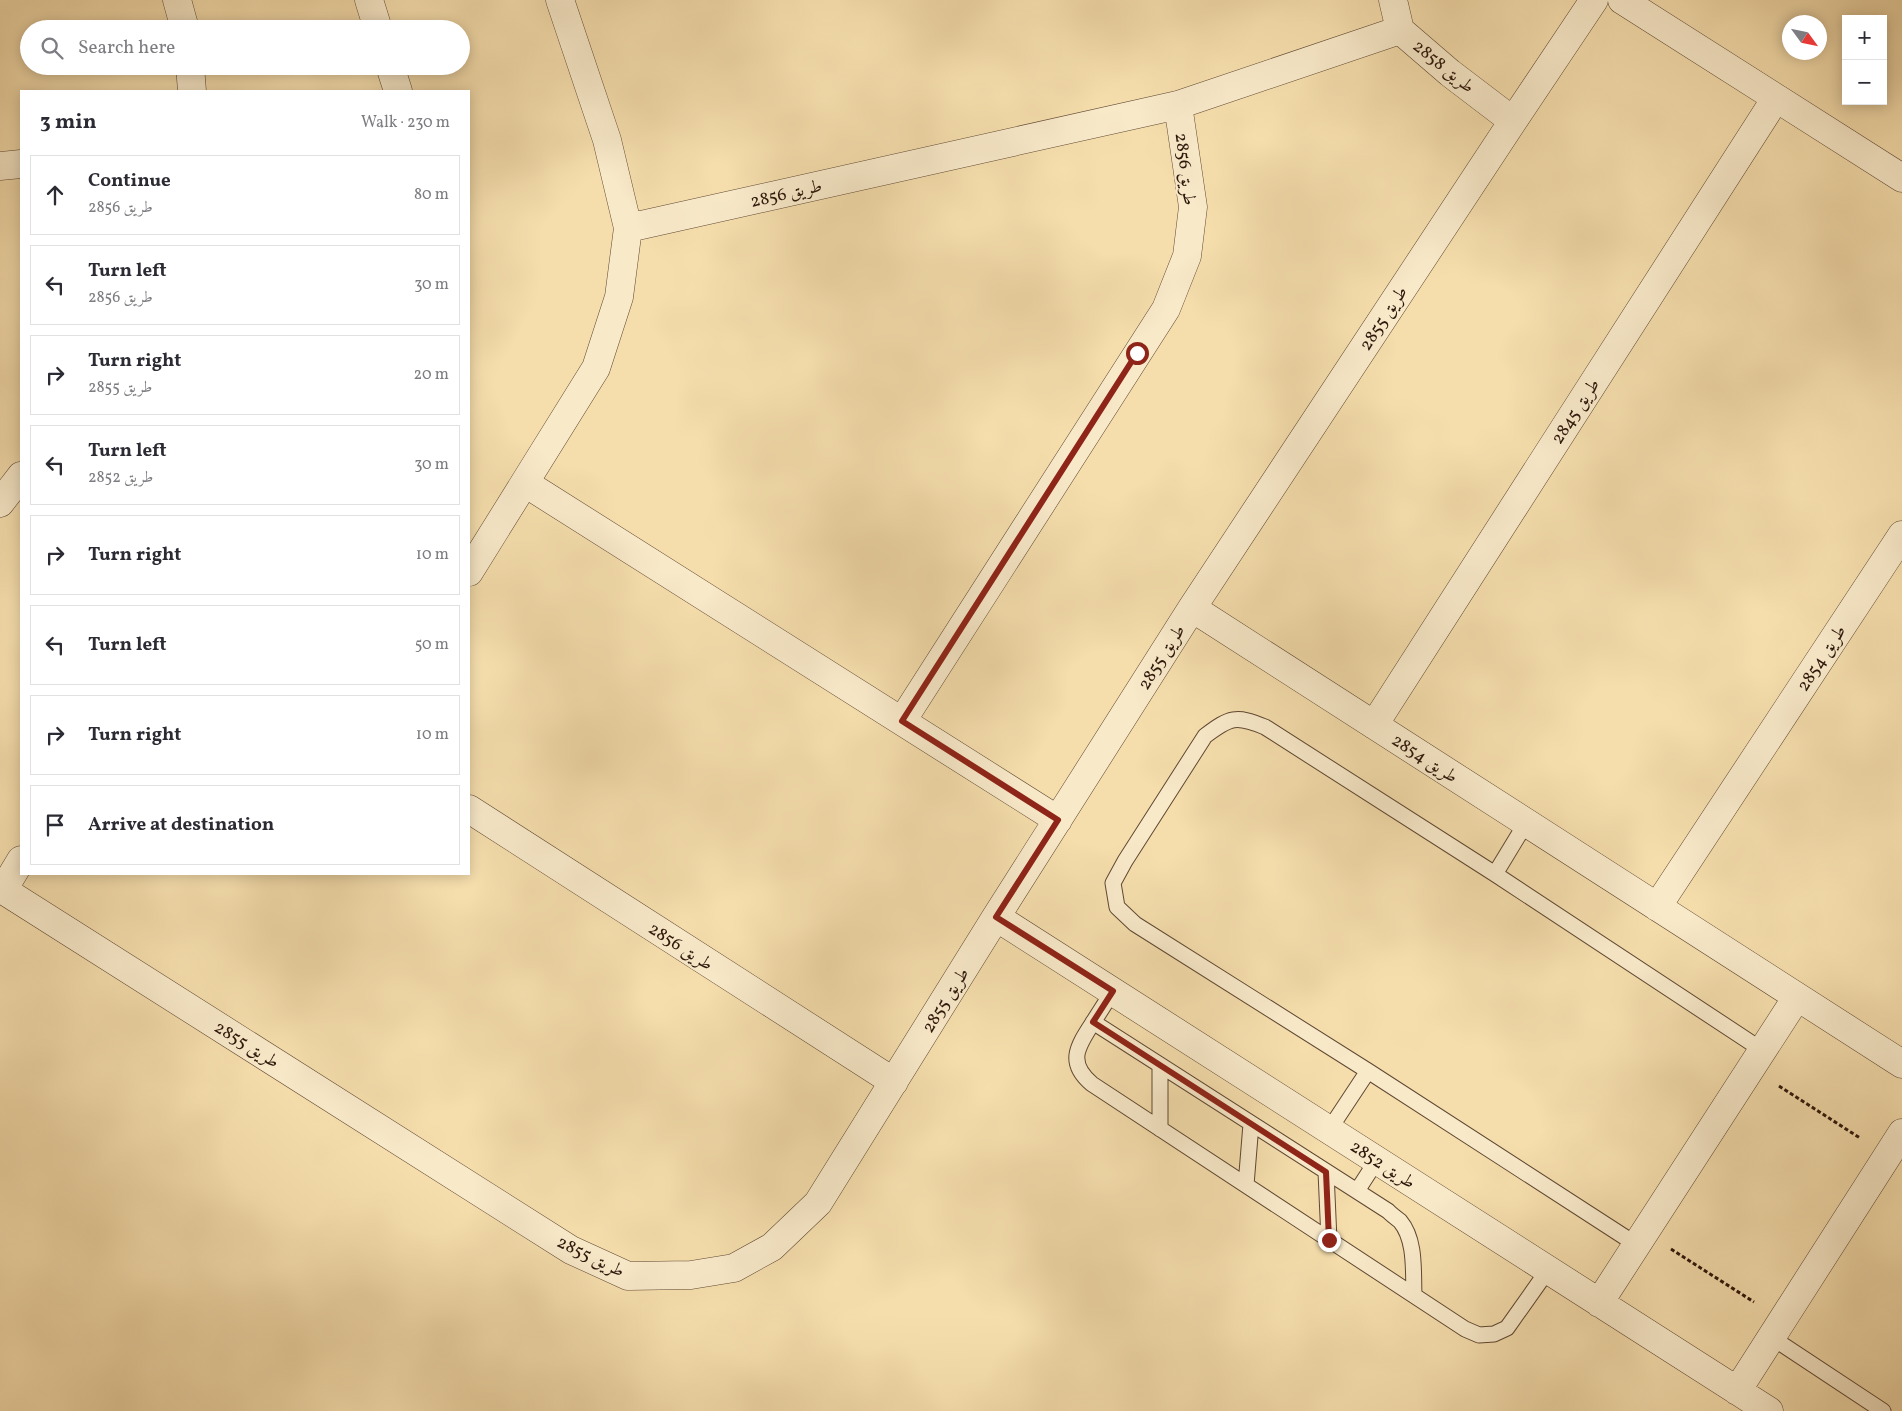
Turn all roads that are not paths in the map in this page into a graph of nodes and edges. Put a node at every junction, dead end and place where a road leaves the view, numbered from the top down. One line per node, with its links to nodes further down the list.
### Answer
1 (177, 0): 7 (street)
2 (369, 0): 8 (street)
3 (560, 0): 20 (street)
4 (1393, 0): 9 (street, طريق 2858)
5 (1594, 0): 16 (street, طريق 2855)
6 (1622, 0): 14 (street)
7 (183, 20)
8 (375, 20)
9 (1400, 30): 15 (street, طريق 2856); 16 (street, طريق 2858)
10 (191, 75): 12 (street)
11 (393, 75): 13 (street)
12 (192, 90)
13 (398, 90)
14 (1776, 98): 19 (street); 28 (street, طريق 2845)
15 (1178, 105): 20 (street, طريق 2856); 27 (street, طريق 2856)
16 (1512, 121): 26 (street, طريق 2855)
17 (20, 164): 18 (street)
18 (0, 166)
19 (1902, 178)
20 (628, 228): 22 (street)
21 (20, 477): 23 (street)
22 (525, 483): 25 (street); 27 (street)
23 (0, 503)
24 (1902, 535): 35 (street, طريق 2854)
25 (470, 570)
26 (1192, 608): 28 (street, طريق 2854); 30 (street, طريق 2855)
27 (902, 721): 30 (street)
28 (1374, 725): 31 (street, طريق 2854)
29 (470, 810): 44 (street, طريق 2856)
30 (1058, 820): 36 (street, طريق 2855)
31 (1526, 823): 33 (lane); 35 (street, طريق 2854)
32 (20, 861): 34 (street)
33 (1495, 874): 40 (lane); 43 (lane)
34 (1, 889): 44 (street, طريق 2855)
35 (1658, 907): 38 (street, طريق 2854)
36 (996, 917): 37 (street, طريق 2852); 44 (street, طريق 2855)
37 (1113, 991): 39 (lane); 47 (street, طريق 2852)
38 (1797, 996): 40 (street); 41 (street, طريق 2854)
39 (1093, 1022): 42 (lane); 46 (lane)
40 (1756, 1059): 53 (street)
41 (1902, 1064)
42 (1160, 1065): 45 (lane); 46 (lane)
43 (1368, 1071): 47 (lane); 53 (lane)
44 (894, 1082)
45 (1251, 1124): 50 (lane); 51 (lane)
46 (1160, 1129): 51 (lane)
47 (1329, 1130): 49 (street, طريق 2852)
48 (1897, 1143): 58 (street)
49 (1377, 1160): 52 (lane); 55 (street, طريق 2852)
50 (1326, 1172): 52 (lane); 54 (lane)
51 (1246, 1185): 54 (lane)
52 (1357, 1191): 56 (lane)
53 (1640, 1239): 57 (street)
54 (1329, 1240): 56 (lane)
55 (1548, 1270): 56 (lane); 57 (street, طريق 2852)
56 (1414, 1295)
57 (1599, 1303): 59 (street, طريق 2852)
58 (1777, 1328): 59 (street); 61 (lane)
59 (1737, 1391): 60 (street, طريق 2852)
60 (1769, 1411)
61 (1883, 1411)

